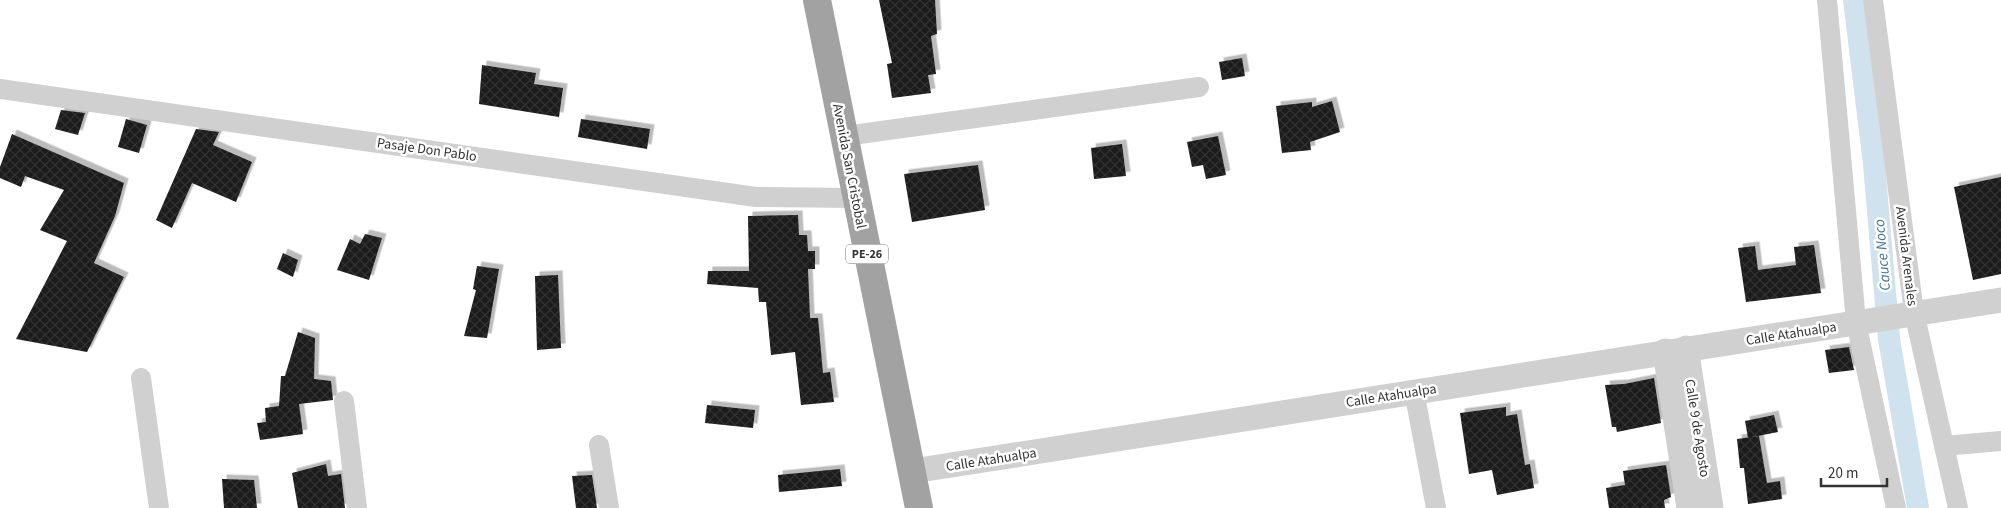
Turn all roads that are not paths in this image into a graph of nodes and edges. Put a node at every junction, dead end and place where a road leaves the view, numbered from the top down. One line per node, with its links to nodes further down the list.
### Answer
1 (817, 0): 6 (highway, Avenida San Cristobal / PE-26)
2 (1827, 0): 10 (street)
3 (1873, 0): 9 (street, Avenida Arenales)
4 (1199, 87): 6 (street)
5 (0, 89): 7 (street, Pasaje Don Pablo)
6 (845, 136): 7 (highway, Avenida San Cristobal / PE-26)
7 (855, 198): 18 (highway, Avenida San Cristobal / PE-26)
8 (2001, 300): 9 (street, Calle Atahualpa)
9 (1909, 313): 10 (street, Calle Atahualpa); 17 (street, Avenida Arenales)
10 (1862, 321): 11 (street, Calle Atahualpa); 26 (street)
11 (1675, 350): 13 (street, Calle Atahualpa); 24 (street, Calle 9 de Agosto); 25 (street, Calle 9 de Agosto)
12 (141, 378): 19 (street)
13 (1414, 392): 18 (street, Calle Atahualpa); 23 (street)
14 (344, 401): 20 (street)
15 (2001, 441): 17 (street)
16 (599, 445): 21 (street)
17 (1944, 446): 27 (street, Avenida Arenales)
18 (913, 471): 22 (highway, Avenida San Cristobal / PE-26)
19 (159, 508)
20 (357, 508)
21 (609, 508)
22 (919, 508)
23 (1436, 508)
24 (1689, 508)
25 (1711, 508)
26 (1896, 508)
27 (1958, 508)

